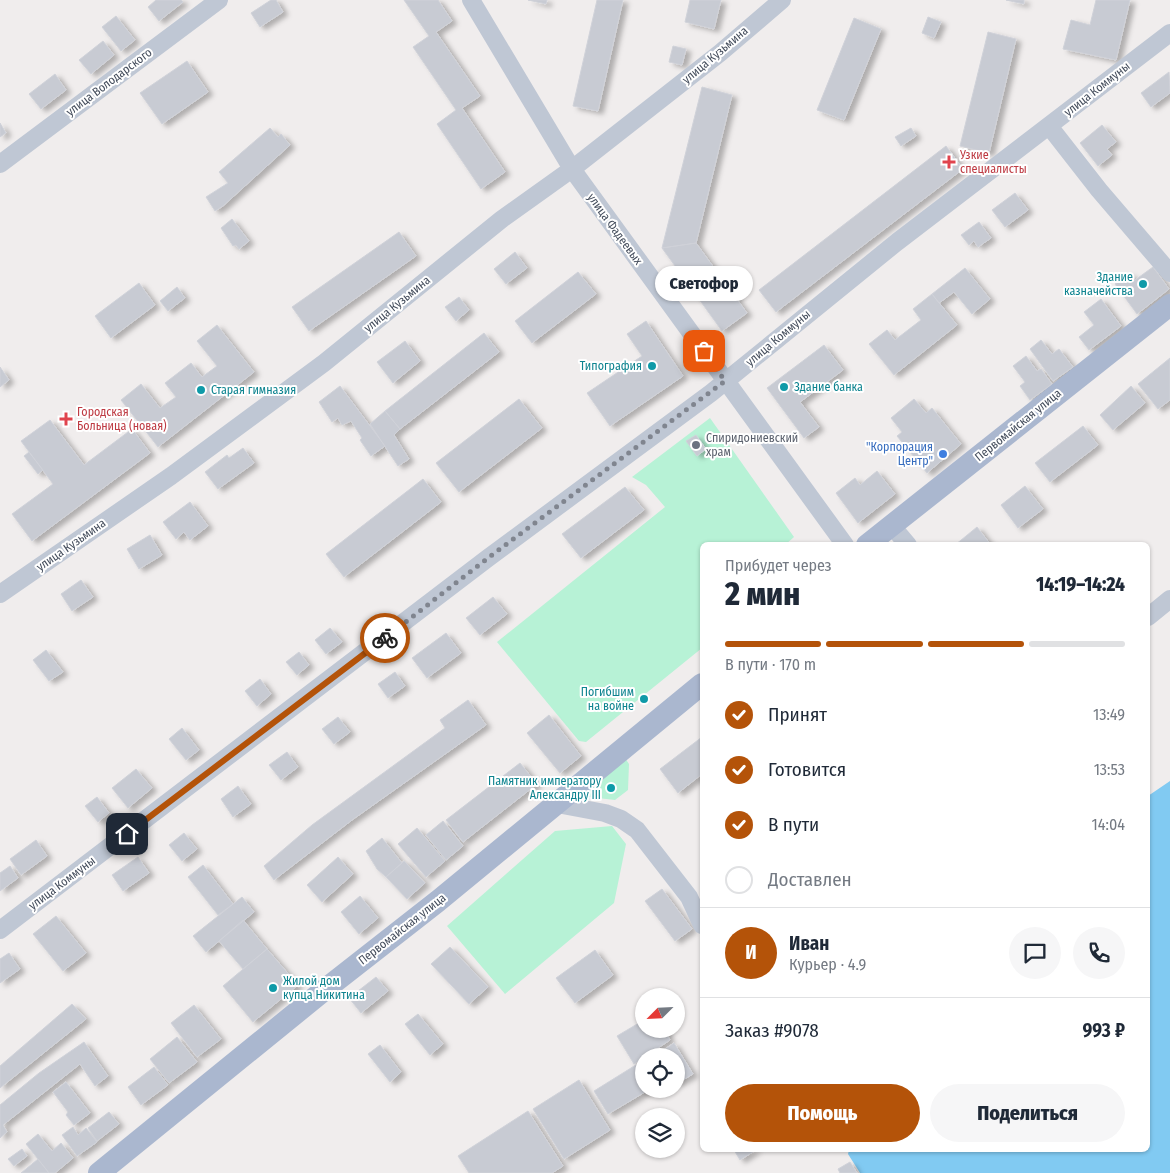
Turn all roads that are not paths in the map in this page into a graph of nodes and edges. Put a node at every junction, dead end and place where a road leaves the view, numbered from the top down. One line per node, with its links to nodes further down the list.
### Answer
1 (219, 0): 6 (street, улица Володарского)
2 (471, 0): 7 (street, улица Фадеевых)
3 (782, 0): 7 (street, улица Кузьмина)
4 (1170, 33): 5 (street, улица Коммуны)
5 (1049, 126): 8 (street); 10 (street, улица Коммуны)
6 (0, 164)
7 (572, 169): 10 (street, улица Фадеевых); 15 (street, улица Кузьмина)
8 (1170, 272)
9 (1170, 305): 11 (main road, Первомайская улица)
10 (725, 381): 12 (street, улица Фадеевых); 21 (street, улица Коммуны)
11 (892, 526): 13 (main road, Первомайская улица); 14 (street)
12 (843, 542)
13 (871, 542)
14 (905, 542)
15 (0, 594)
16 (1170, 599): 17 (street)
17 (1150, 615)
18 (700, 686): 19 (main road, Первомайская улица)
19 (556, 804): 20 (street); 22 (main road, Первомайская улица)
20 (700, 920)
21 (0, 930)
22 (99, 1173)

